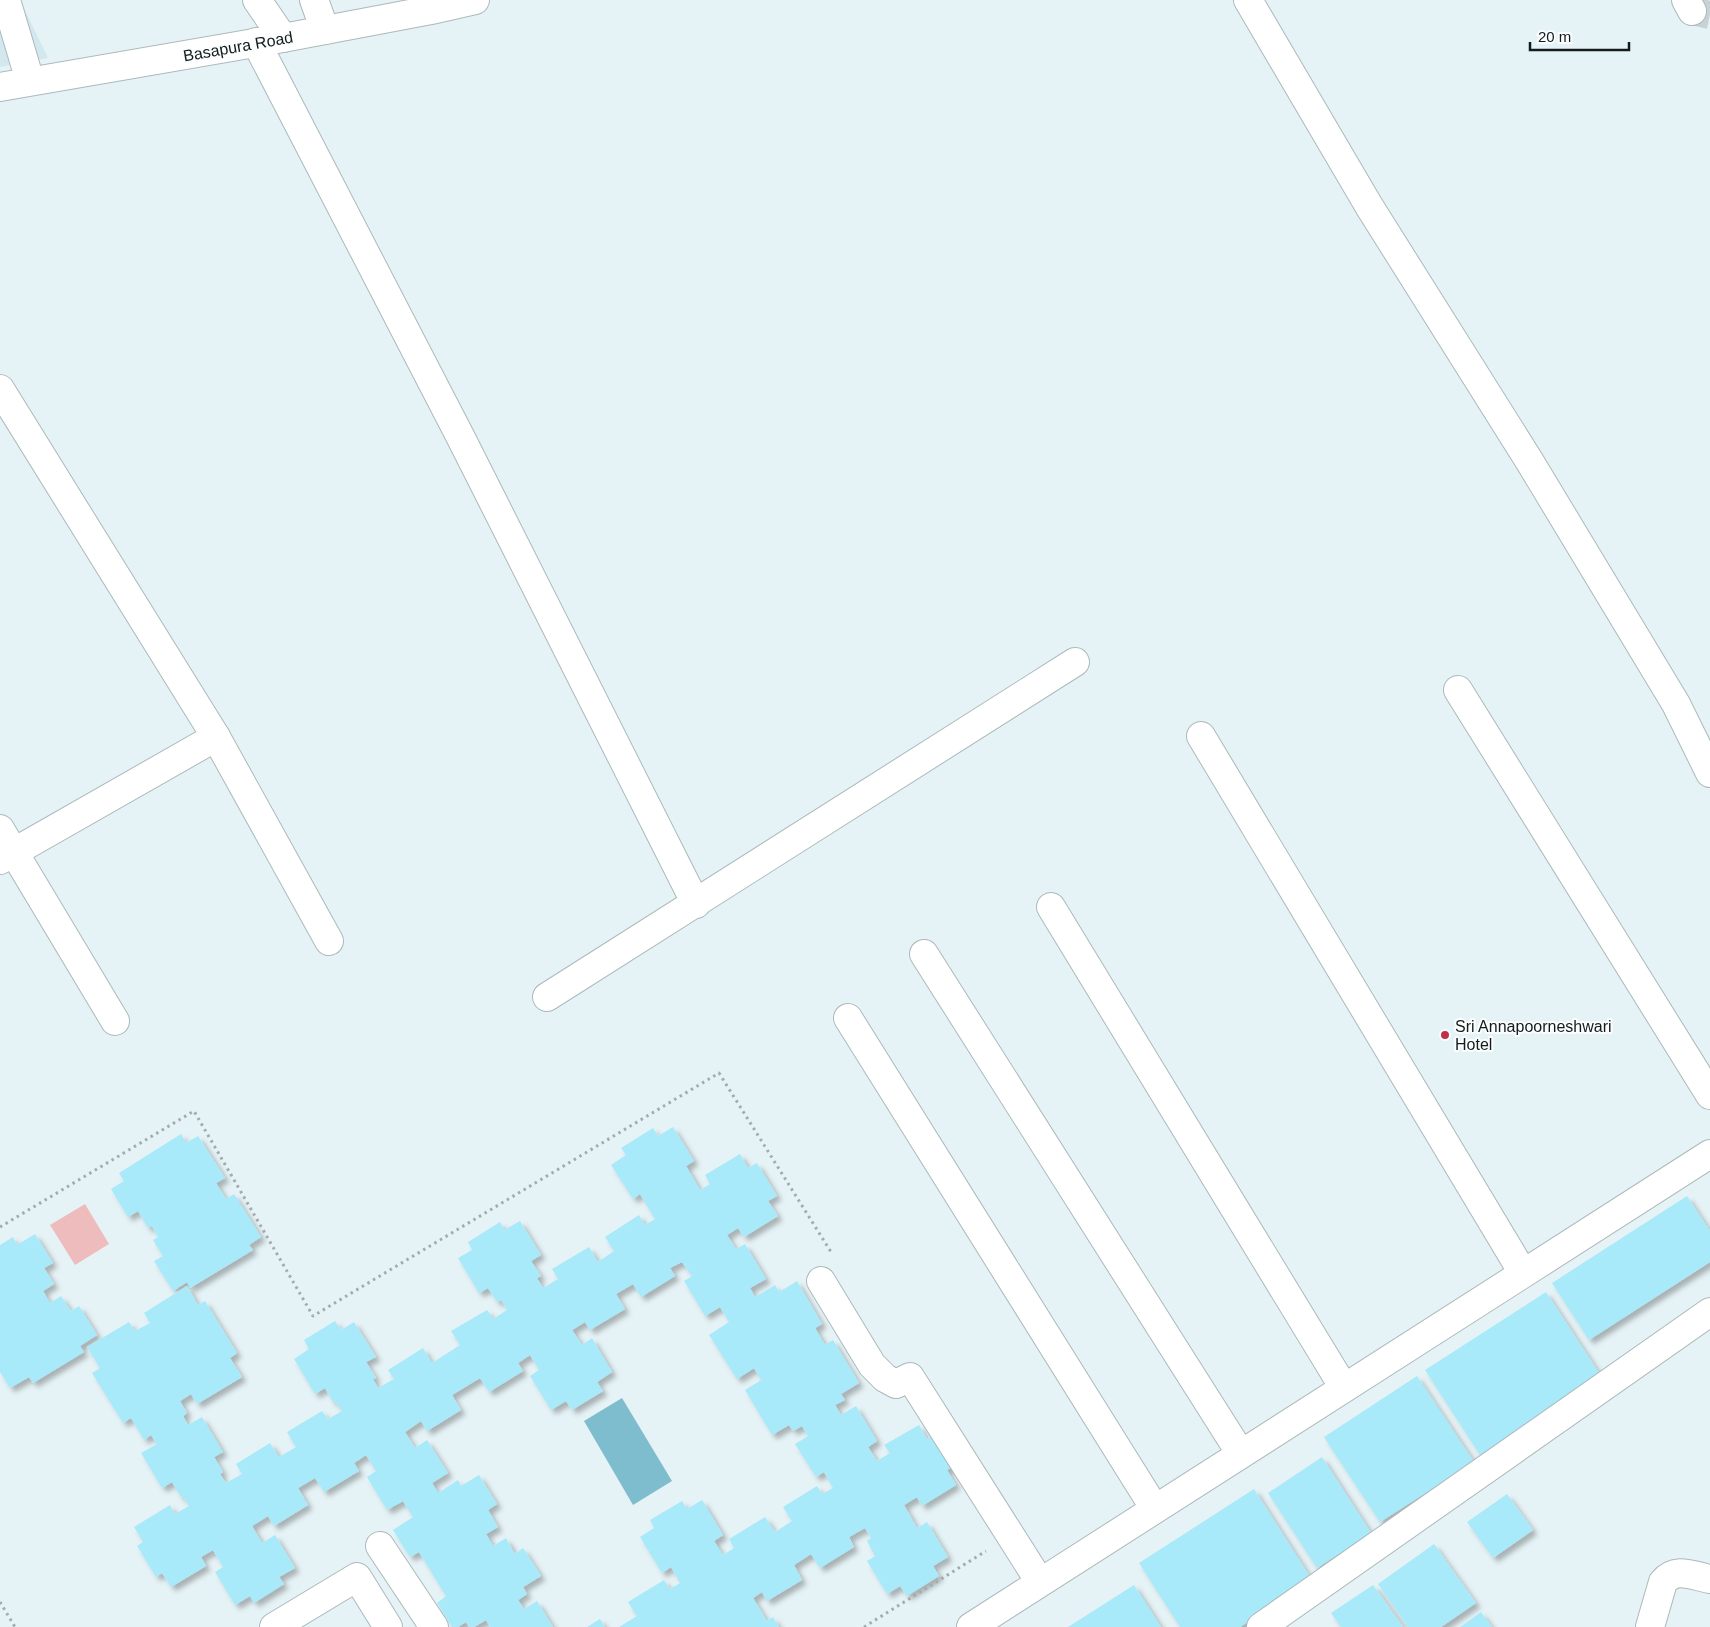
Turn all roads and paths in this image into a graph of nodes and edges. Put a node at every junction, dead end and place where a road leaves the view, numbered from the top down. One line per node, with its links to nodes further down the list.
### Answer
1 (6, 0): 9 (street)
2 (257, 0): 7 (street)
3 (314, 0): 6 (street)
4 (475, 0): 6 (street, Basapura Road)
5 (1248, 0): 16 (street)
6 (325, 30): 7 (street, Basapura Road)
7 (283, 38): 8 (street, Basapura Road)
8 (256, 42): 9 (street, Basapura Road); 18 (street)
9 (30, 81): 10 (street, Basapura Road)
10 (0, 87)
11 (0, 389): 15 (street)
12 (1075, 662): 18 (street)
13 (1458, 690): 25 (street)
14 (1201, 736): 29 (street)
15 (216, 737): 17 (street); 20 (street)
16 (1710, 773)
17 (5, 847): 24 (street)
18 (696, 904): 22 (street)
19 (1051, 907): 32 (street)
20 (329, 941)
21 (924, 954): 33 (street)
22 (547, 997)
23 (848, 1018): 34 (street)
24 (115, 1021)
25 (1710, 1095)
26 (1710, 1154): 29 (street)
27 (0, 1227): 28 (path)
28 (836, 1259)
29 (1522, 1273): 32 (street)
30 (820, 1281): 35 (street)
31 (1710, 1312): 46 (street)
32 (1344, 1388): 33 (street)
33 (1241, 1454): 34 (street)
34 (1155, 1509): 38 (street)
35 (1012, 1535): 38 (street); 44 (path)
36 (380, 1546): 43 (street)
37 (1710, 1580): 47 (street)
38 (1040, 1582): 45 (street)
39 (0, 1602): 40 (path)
40 (15, 1627)
41 (274, 1627): 42 (street)
42 (388, 1627)
43 (434, 1627)
44 (864, 1627)
45 (971, 1627)
46 (1261, 1627)
47 (1650, 1627)

